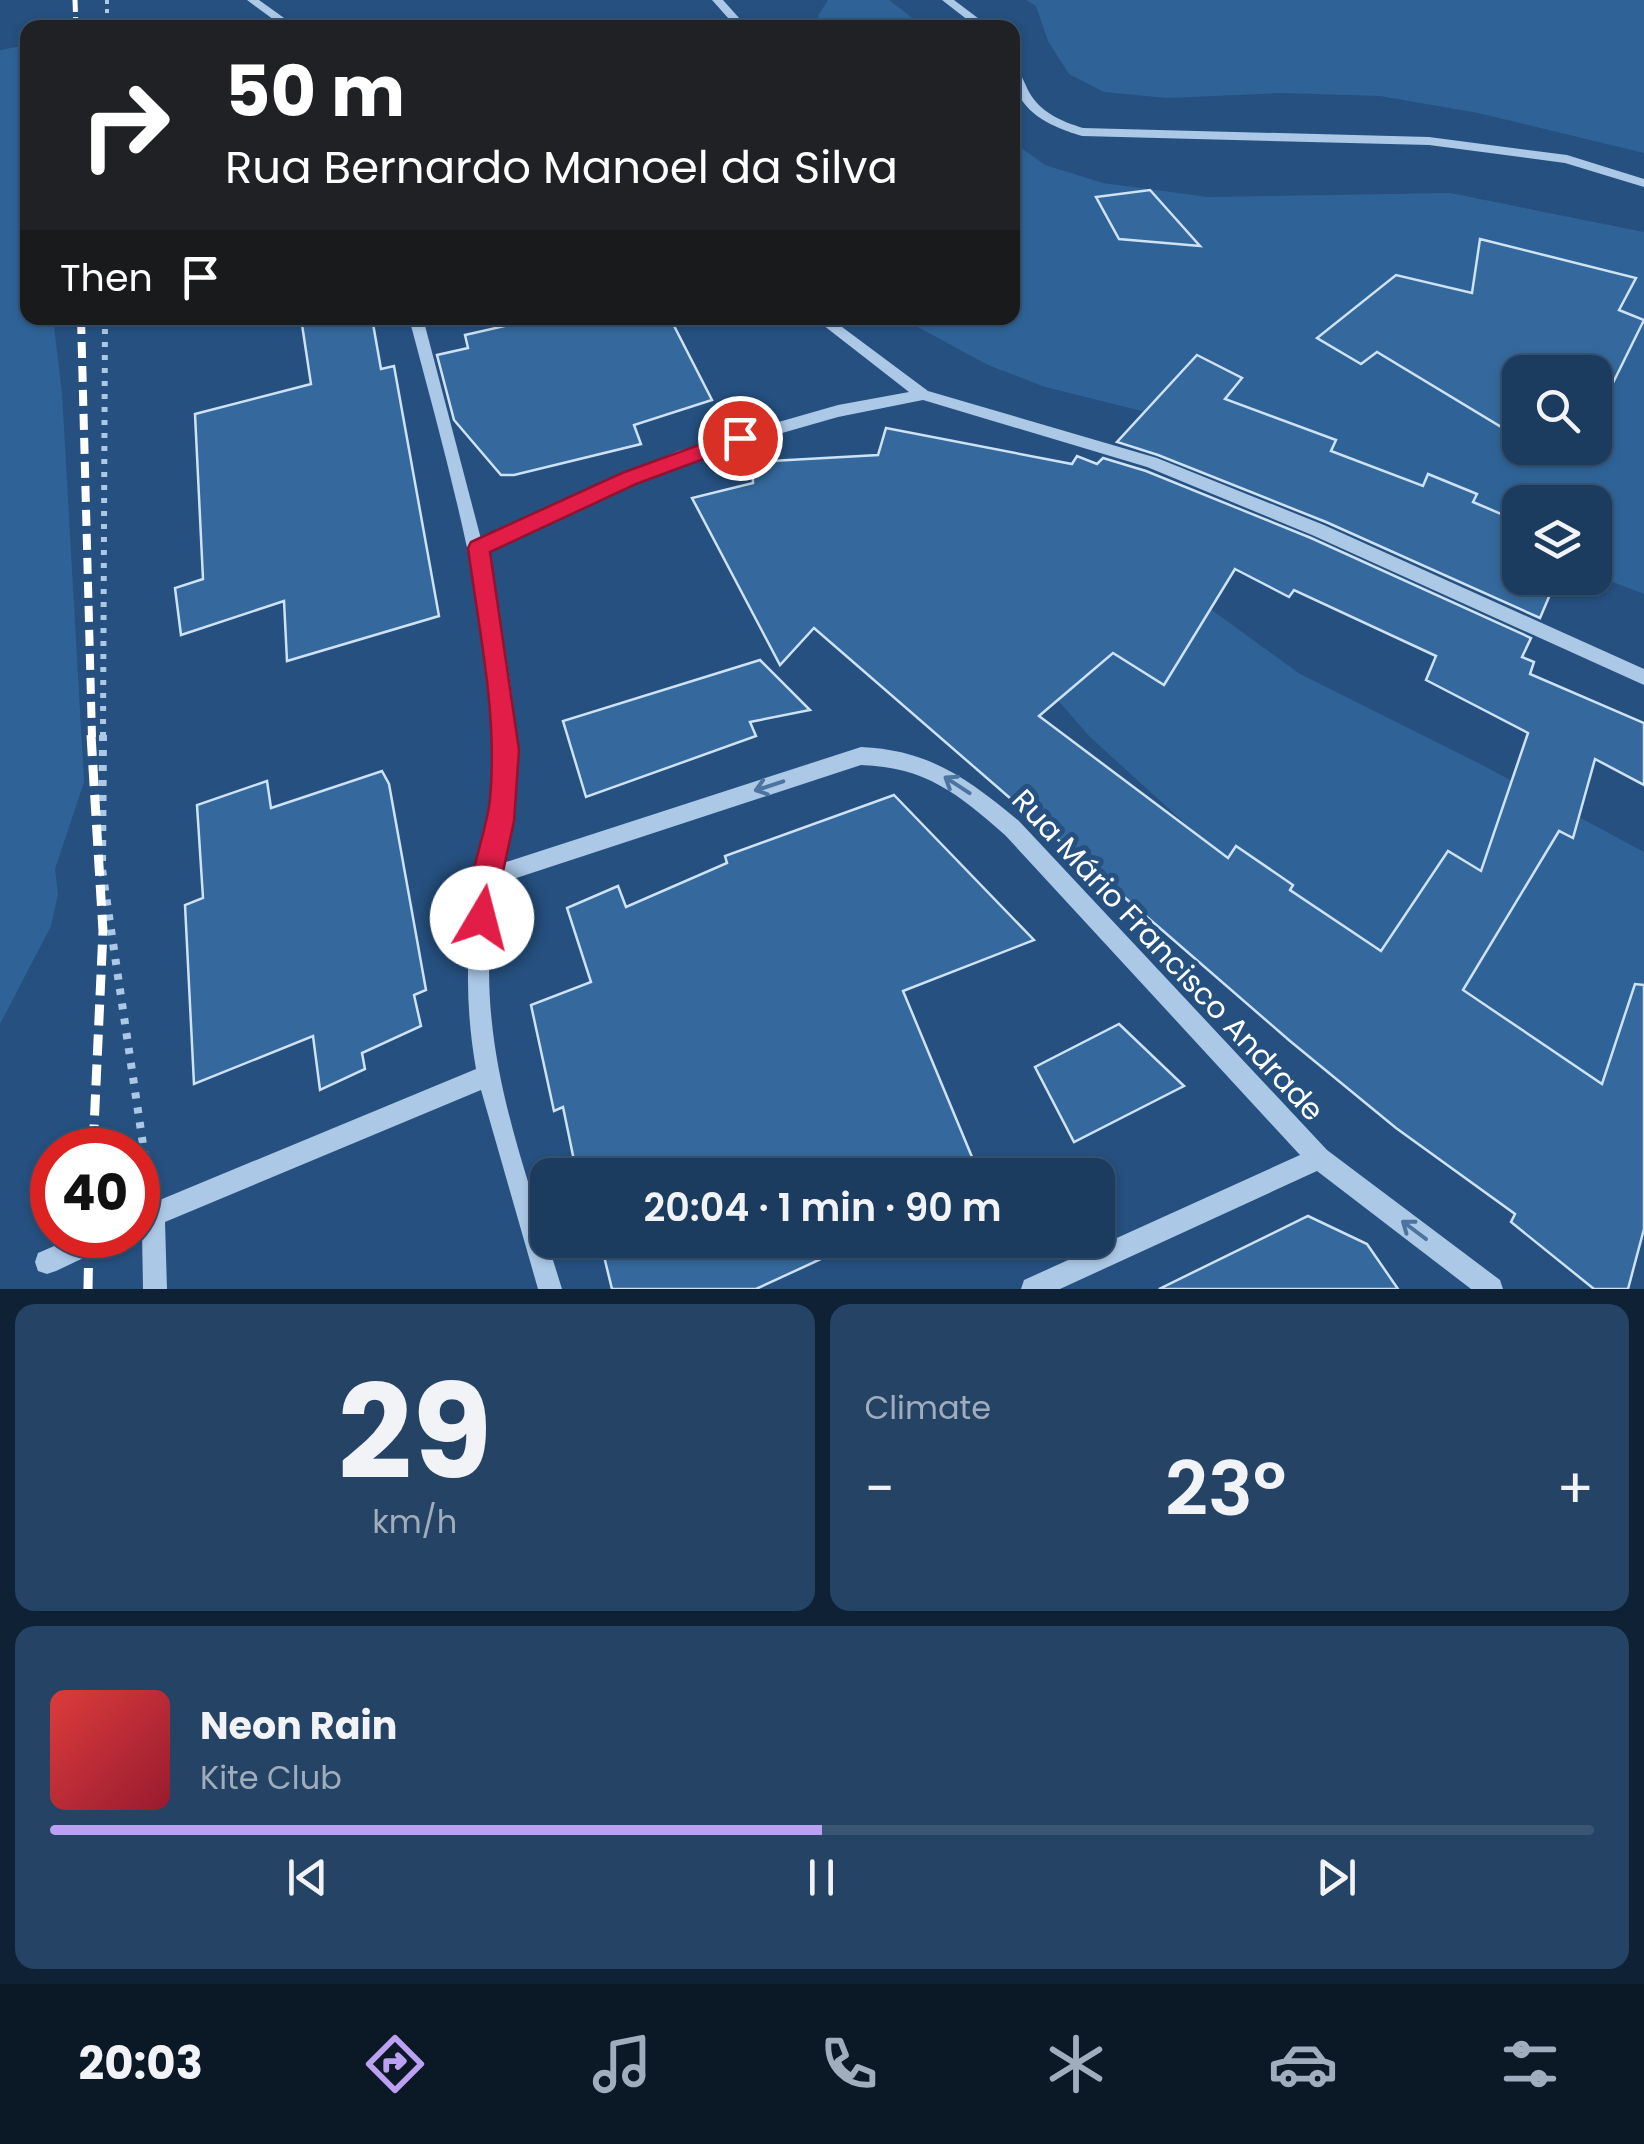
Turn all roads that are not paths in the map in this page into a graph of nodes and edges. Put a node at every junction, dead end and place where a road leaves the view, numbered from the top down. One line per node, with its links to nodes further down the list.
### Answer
1 (252, 0): 4 (street)
2 (717, 0): 5 (street)
3 (947, 0): 6 (street)
4 (281, 20)
5 (736, 20)
6 (975, 20)
7 (1020, 85): 8 (street)
8 (1644, 184)
9 (418, 325): 12 (street)
10 (831, 325): 11 (street)
11 (924, 395): 12 (street); 13 (street)
12 (478, 548): 14 (street)
13 (1644, 678)
14 (486, 878): 15 (street); 16 (street, Rua Mário Francisco Andrade, one-way to 14)
15 (489, 1075): 17 (street); 22 (street)
16 (1319, 1158): 23 (street); 24 (street, Rua Mário Francisco Andrade, one-way to 16)
17 (160, 1211)
18 (56, 1258): 20 (street)
19 (151, 1258): 21 (street)
20 (47, 1262)
21 (155, 1289)
22 (550, 1289)
23 (1033, 1289)
24 (1491, 1289)

